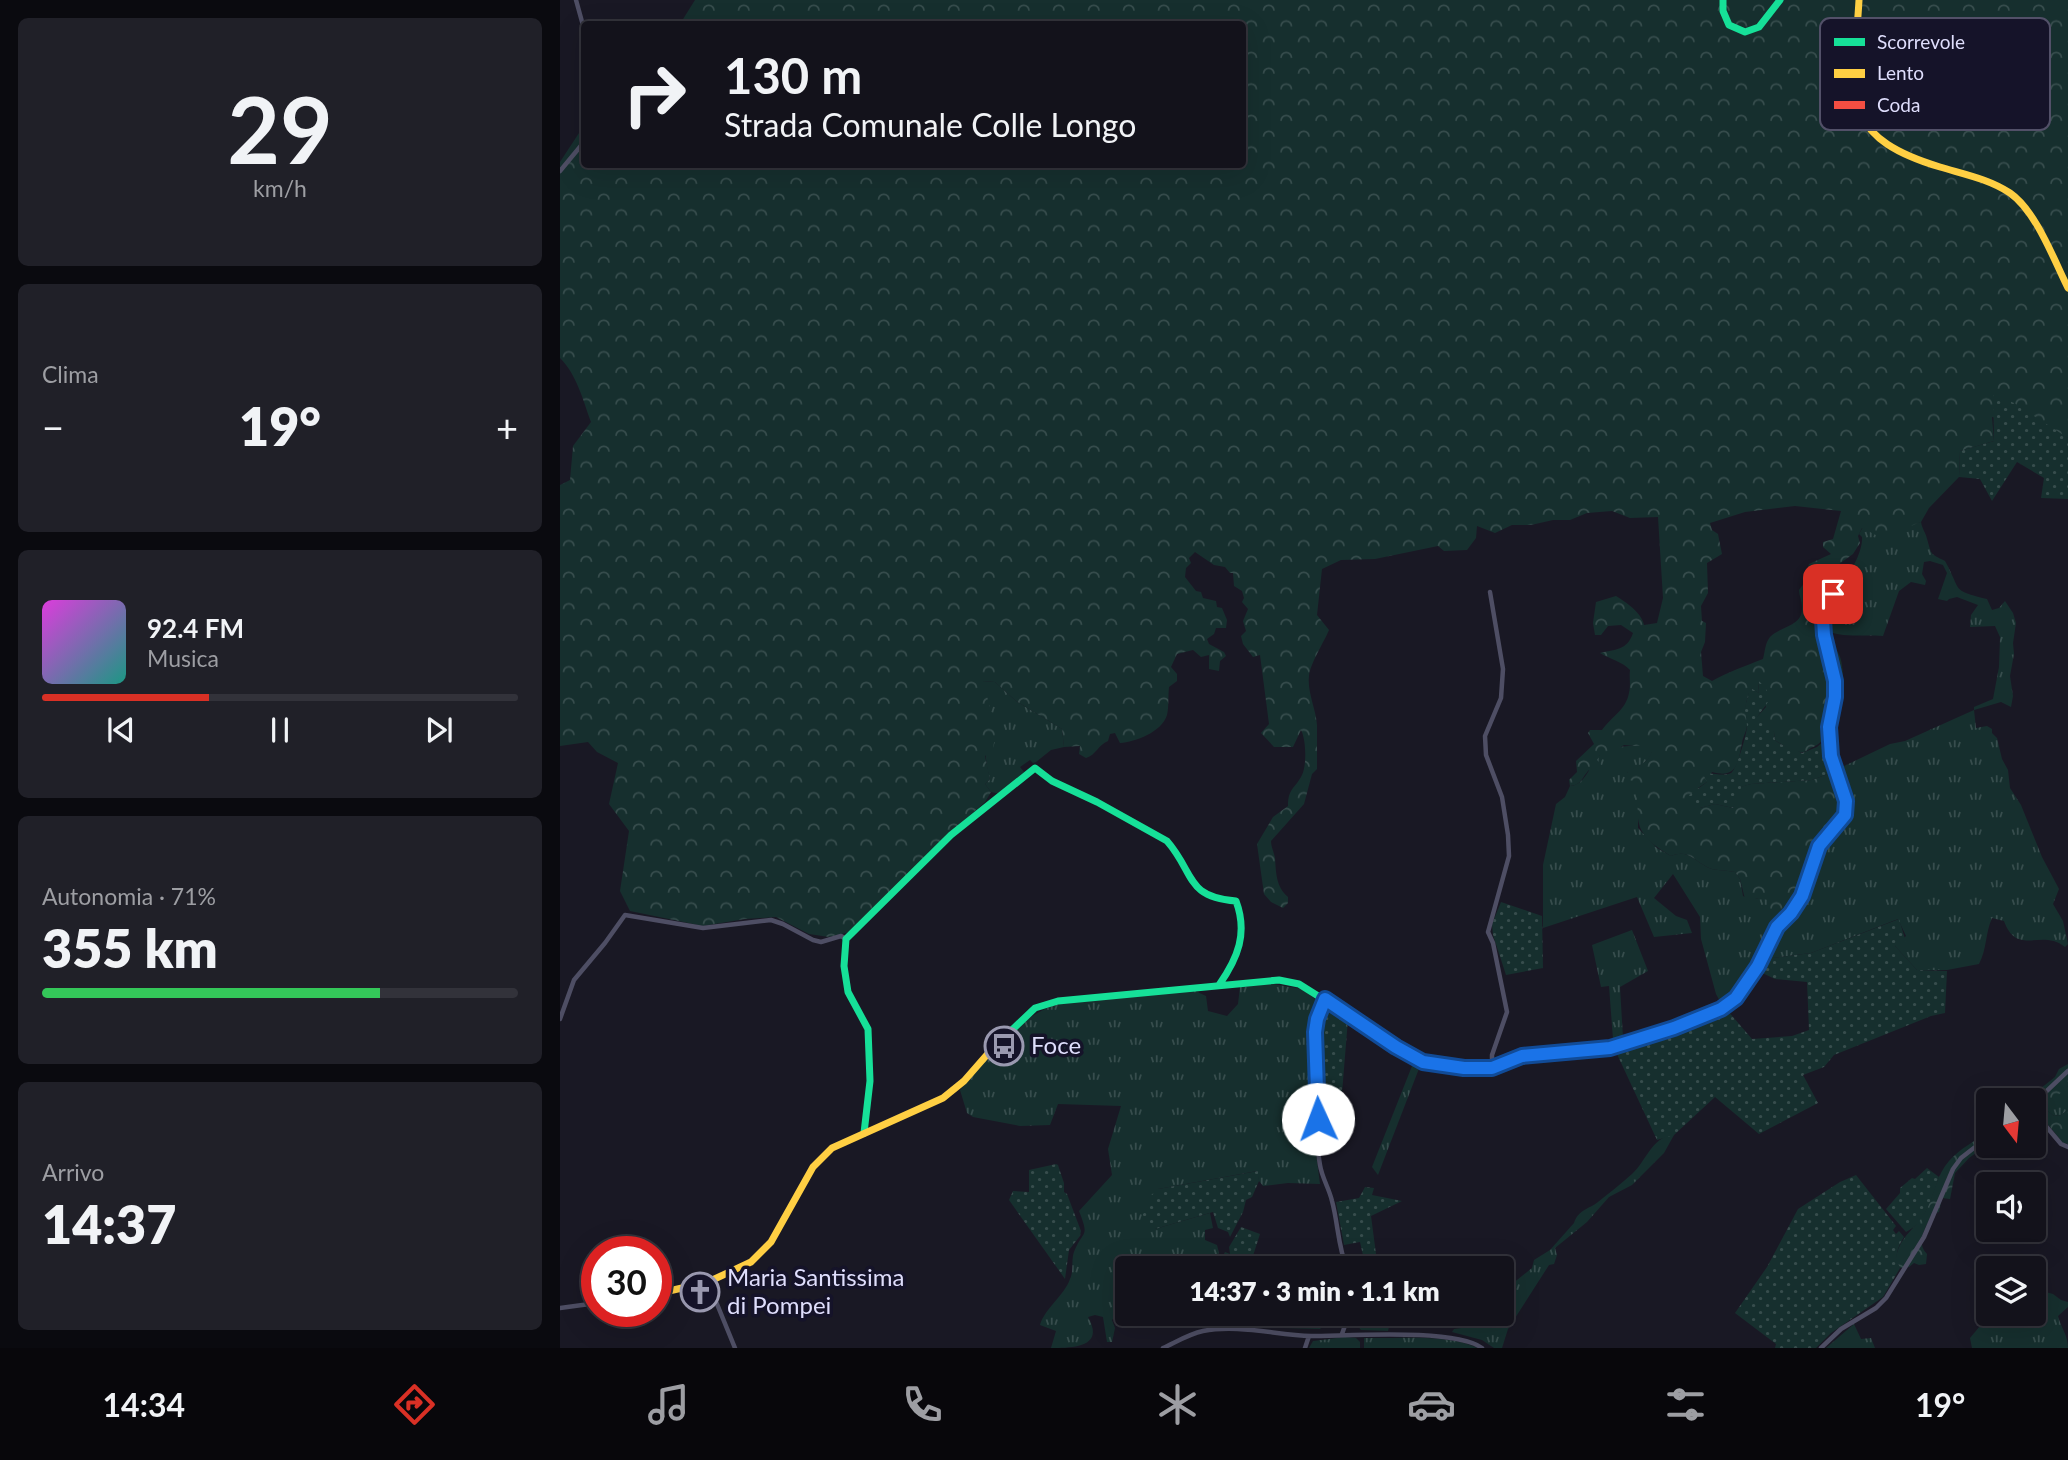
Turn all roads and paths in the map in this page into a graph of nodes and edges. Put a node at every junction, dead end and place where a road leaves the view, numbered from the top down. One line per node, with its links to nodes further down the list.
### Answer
1 (576, 0): 6 (street)
2 (1723, 0): 3 (street)
3 (1780, 0)
4 (1859, 0): 5 (street)
5 (1858, 18)
6 (582, 21)
7 (1869, 130): 10 (street)
8 (581, 146): 9 (street)
9 (560, 171)
10 (2068, 288)
11 (1843, 574): 17 (street)
12 (1490, 592): 17 (street)
13 (846, 939): 14 (street); 16 (street); 21 (street)
14 (1219, 985): 15 (street); 21 (street)
15 (1325, 999): 17 (street); 24 (street)
16 (560, 1019)
17 (1497, 1066)
18 (2068, 1071): 19 (street)
19 (2046, 1092)
20 (2046, 1126): 23 (street)
21 (863, 1133): 25 (street)
22 (1976, 1147): 36 (street)
23 (2068, 1147)
24 (1342, 1256)
25 (708, 1282): 26 (street); 32 (street)
26 (672, 1290)
27 (581, 1305): 28 (street)
28 (560, 1308)
29 (1345, 1326): 30 (street)
30 (1342, 1334): 31 (street); 35 (street)
31 (1309, 1336): 33 (street); 34 (street)
32 (735, 1348)
33 (1163, 1348)
34 (1305, 1348)
35 (1482, 1348)
36 (1821, 1348)

